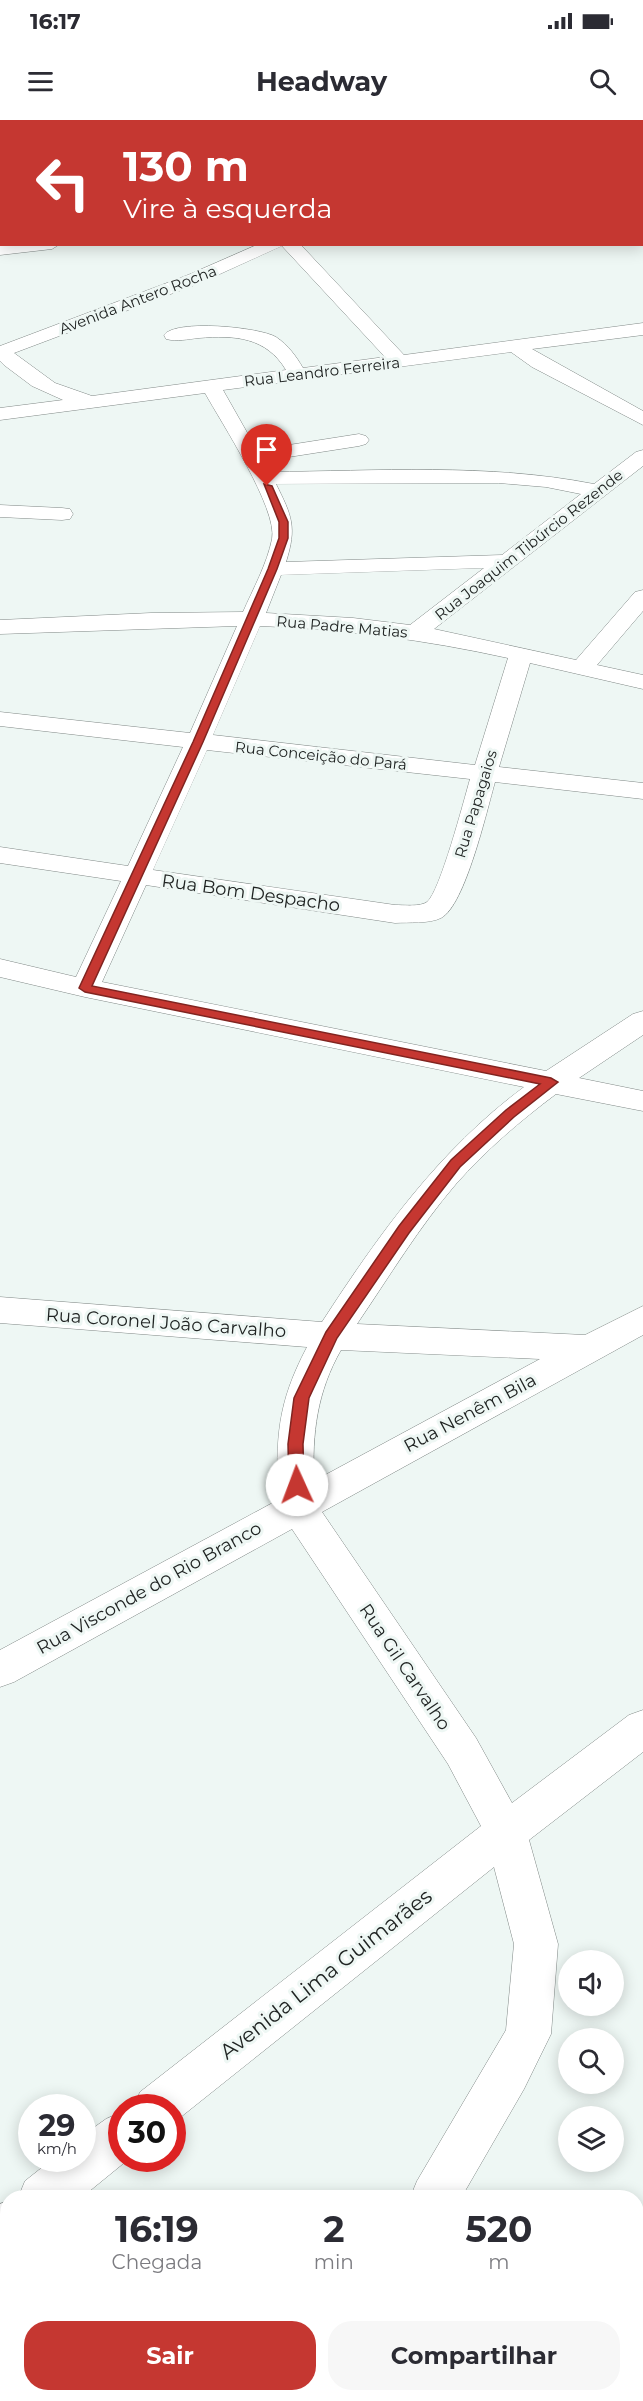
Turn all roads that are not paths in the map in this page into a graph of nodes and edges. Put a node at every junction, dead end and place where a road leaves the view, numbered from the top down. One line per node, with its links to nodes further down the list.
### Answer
1 (38, 246): 4 (street)
2 (270, 246): 9 (street, Avenida Antero Rocha)
3 (292, 246): 10 (street)
4 (3, 251)
5 (636, 330): 7 (street); 8 (street, Rua Leandro Ferreira)
6 (173, 336): 11 (street)
7 (643, 346)
8 (516, 347): 10 (street, Rua Leandro Ferreira); 15 (street)
9 (1, 352): 13 (street)
10 (400, 362): 11 (street, Rua Leandro Ferreira)
11 (298, 375): 12 (street, Rua Leandro Ferreira)
12 (211, 386): 13 (street, Rua Leandro Ferreira); 18 (street)
13 (95, 401): 14 (street, Rua Leandro Ferreira)
14 (0, 414)
15 (643, 419)
16 (359, 440): 18 (street)
17 (643, 456): 20 (street, Rua Joaquim Tibúrcio Rezende)
18 (251, 457): 19 (street)
19 (263, 478): 20 (street); 24 (street)
20 (598, 491): 23 (street, Rua Joaquim Tibúrcio Rezende)
21 (0, 511): 22 (street)
22 (62, 513)
23 (507, 561): 24 (street); 28 (street, Rua Joaquim Tibúrcio Rezende)
24 (273, 569): 26 (street)
25 (643, 597): 30 (street)
26 (251, 620): 27 (street, Rua Padre Matias); 28 (street, Rua Padre Matias); 33 (street)
27 (0, 627)
28 (414, 633): 29 (street, Rua Padre Matias)
29 (521, 654): 30 (street, Rua Padre Matias); 34 (street, Rua Papagaios)
30 (581, 669): 31 (street, Rua Padre Matias)
31 (643, 682)
32 (0, 719): 33 (street, Rua Conceição do Pará)
33 (198, 742): 34 (street, Rua Conceição do Pará); 37 (street)
34 (485, 774): 35 (street, Rua Conceição do Pará); 38 (street, Rua Papagaios)
35 (643, 791)
36 (0, 855): 37 (street, Rua Bom Despacho)
37 (136, 877): 38 (street, Rua Bom Despacho); 40 (street)
38 (396, 914)
39 (0, 968): 40 (street)
40 (85, 988): 42 (street)
41 (643, 1021): 42 (street)
42 (551, 1082): 43 (street); 46 (street)
43 (643, 1101)
44 (0, 1310): 46 (street, Rua Coronel João Carvalho)
45 (643, 1319): 47 (street, Rua Nenêm Bila)
46 (331, 1336): 47 (street, Rua Coronel João Carvalho); 48 (street)
47 (589, 1348): 48 (street, Rua Nenêm Bila)
48 (297, 1506): 49 (street, Rua Visconde do Rio Branco); 51 (street, Rua Gil Carvalho)
49 (0, 1670)
50 (643, 1728): 51 (street, Avenida Lima Guimarães)
51 (501, 1836): 52 (street, Avenida Lima Guimarães); 55 (street, Rua Gil Carvalho)
52 (174, 2094)
53 (108, 2146): 54 (street)
54 (52, 2190)
55 (439, 2190)

